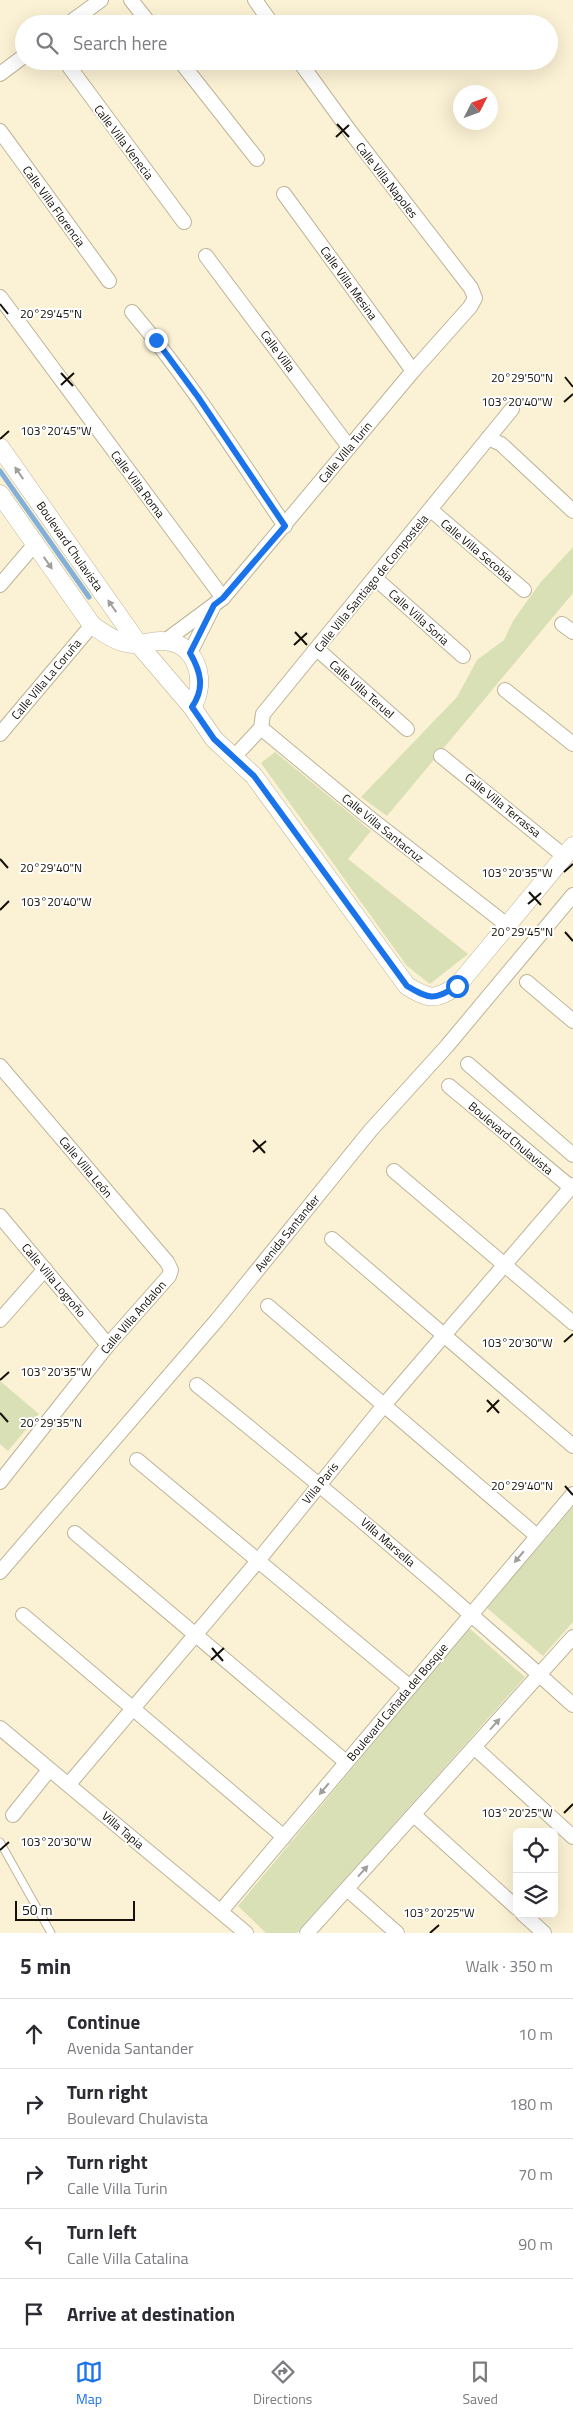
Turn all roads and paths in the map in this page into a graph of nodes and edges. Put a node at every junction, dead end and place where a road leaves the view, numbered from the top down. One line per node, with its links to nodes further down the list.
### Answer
1 (101, 0): 4 (street)
2 (131, 0): 5 (street)
3 (255, 0): 6 (street)
4 (80, 15)
5 (143, 15)
6 (266, 15)
7 (15, 63): 11 (street)
8 (72, 70): 15 (street, Calle Villa Venecia)
9 (187, 70): 13 (street)
10 (306, 70): 19 (street, Calle Villa Napoles)
11 (0, 74)
12 (0, 131): 17 (street, Calle Villa Florencia)
13 (257, 158)
14 (284, 194): 21 (street, Calle Villa Mesina)
15 (184, 222)
16 (206, 256): 25 (street, Calle Villa)
17 (109, 281)
18 (0, 296): 34 (street, Calle Villa Roma)
19 (475, 298): 21 (street, Calle Villa Turin)
20 (132, 312): 29 (street)
21 (413, 371): 25 (street, Calle Villa Turin)
22 (512, 409): 23 (street, Calle Villa Santiago de Compostela)
23 (488, 438): 27 (street, Calle Villa Santiago de Compostela); 28 (street)
24 (0, 447): 37 (street, Boulevard Chulavista, one-way to 24)
25 (349, 447): 29 (street, Calle Villa Turin)
26 (0, 494): 30 (street)
27 (431, 510): 31 (street, Calle Villa Santiago de Compostela); 33 (street, Calle Villa Secobia)
28 (573, 511)
29 (285, 526): 34 (street, Calle Villa Turin)
30 (35, 544): 32 (street); 35 (street, one-way to 35)
31 (375, 578): 38 (street, Calle Villa Santiago de Compostela); 40 (street, Calle Villa Soria)
32 (0, 585)
33 (524, 590)
34 (218, 602): 36 (street, Calle Villa Turin); 39 (street, Calle Villa Turin)
35 (92, 625): 37 (street); 45 (street, Calle Villa La Coruña)
36 (165, 640): 37 (street); 39 (street)
37 (140, 646): 42 (street, Boulevard Chulavista)
38 (317, 649): 43 (street, Calle Villa Santiago de Compostela); 44 (street, Calle Villa Teruel)
39 (190, 653): 42 (street)
40 (463, 656)
41 (505, 690): 46 (street)
42 (192, 707): 48 (street, Boulevard Chulavista)
43 (261, 728): 48 (street, Calle Villa Santiago de Compostela); 51 (street, Calle Villa Santacruz)
44 (407, 729)
45 (0, 734)
46 (573, 744)
47 (441, 756): 49 (street, Calle Villa Terrassa)
48 (233, 758): 51 (street, Boulevard Chulavista)
49 (569, 851): 51 (street)
50 (573, 894): 80 (street, Avenida Santander)
51 (507, 925)
52 (527, 982): 53 (street)
53 (573, 1021)
54 (468, 1064): 57 (street)
55 (0, 1066): 64 (street, Calle Villa León)
56 (449, 1086): 59 (street, Boulevard Chulavista)
57 (573, 1155)
58 (394, 1171): 62 (street)
59 (572, 1187): 62 (street, Villa Paris)
60 (0, 1216): 63 (street, Calle Villa Logroño)
61 (332, 1239): 68 (street)
62 (505, 1265): 67 (street); 68 (street, Villa Paris)
63 (45, 1269): 66 (street); 69 (street, Calle Villa Logroño)
64 (171, 1270): 69 (street, Calle Villa Andalon)
65 (268, 1306): 71 (street)
66 (0, 1320)
67 (573, 1323)
68 (445, 1336): 71 (street, Villa Paris); 72 (street)
69 (108, 1345): 74 (street, Calle Villa Andalon)
70 (197, 1385): 75 (street, Villa Marsella)
71 (385, 1404): 75 (street, Villa Paris); 78 (street)
72 (573, 1446)
73 (138, 1460): 79 (street)
74 (0, 1482)
75 (319, 1484): 79 (street, Villa Paris); 81 (street, Villa Marsella)
76 (573, 1494): 78 (street, Boulevard Cañada del Bosque)
77 (75, 1533): 83 (street)
78 (537, 1536): 81 (street, Boulevard Cañada del Bosque, one-way to 81)
79 (257, 1562): 83 (street, Villa Paris); 86 (street)
80 (0, 1572)
81 (471, 1614): 85 (street, Villa Marsella); 86 (street, Boulevard Cañada del Bosque)
82 (23, 1615): 88 (street)
83 (196, 1634): 88 (street, Villa Paris); 91 (street)
84 (573, 1637): 85 (street)
85 (539, 1675): 87 (street, Villa Marsella); 90 (street, one-way to 85)
86 (410, 1687): 91 (street, Boulevard Cañada del Bosque)
87 (573, 1705)
88 (134, 1707): 93 (street, Villa Paris); 96 (street)
89 (0, 1728): 92 (street, Villa Tapia)
90 (474, 1747): 95 (street); 97 (street)
91 (346, 1762): 96 (street, Boulevard Cañada del Bosque, one-way to 96)
92 (49, 1770): 93 (street, Villa Tapia); 94 (street)
93 (69, 1784): 101 (street, Villa Tapia)
94 (13, 1814)
95 (414, 1815): 99 (street, one-way to 95); 100 (street)
96 (284, 1837): 101 (street, Boulevard Cañada del Bosque)
97 (573, 1837)
98 (0, 1842): 103 (lane)
99 (347, 1889): 105 (street); 106 (street)
100 (513, 1904)
101 (221, 1911): 104 (street, Villa Tapia)
102 (527, 1918): 107 (street)
103 (51, 1933)
104 (246, 1933)
105 (307, 1933)
106 (397, 1933)
107 (544, 1933)

